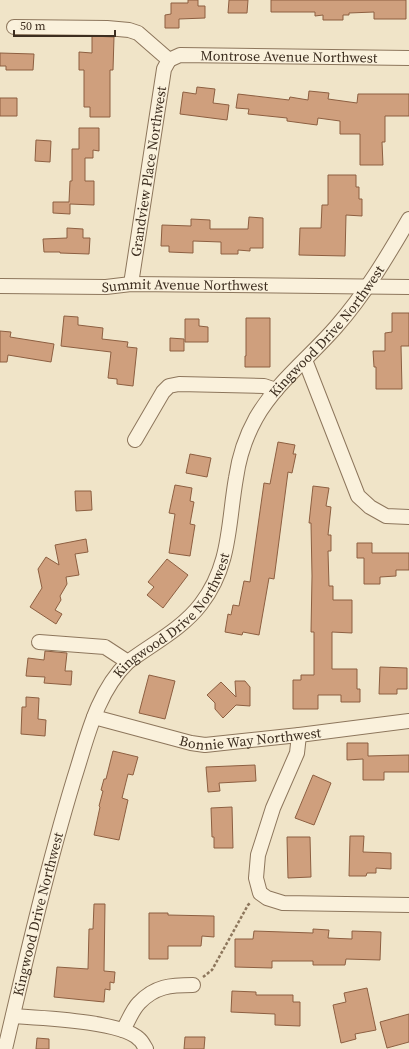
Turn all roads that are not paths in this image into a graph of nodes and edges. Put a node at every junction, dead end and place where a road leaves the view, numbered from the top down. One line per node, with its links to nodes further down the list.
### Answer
1 (14, 27): 3 (street)
2 (409, 58): 3 (street, Montrose Avenue Northwest)
3 (169, 60): 5 (street, Grandview Place Northwest)
4 (409, 219): 7 (street, Kingwood Drive Northwest)
5 (131, 284): 6 (street, Summit Avenue Northwest); 7 (street, Summit Avenue Northwest)
6 (0, 286)
7 (369, 286): 8 (street, Summit Avenue Northwest); 9 (street, Kingwood Drive Northwest)
8 (409, 287)
9 (305, 360): 10 (street, Kingwood Drive Northwest); 12 (street)
10 (276, 390): 11 (street); 14 (street, Kingwood Drive Northwest)
11 (135, 440)
12 (409, 517)
13 (39, 642): 14 (street)
14 (128, 662): 15 (street, Kingwood Drive Northwest)
15 (94, 717): 17 (street, Bonnie Way Northwest); 20 (street, Kingwood Drive Northwest)
16 (409, 721): 17 (street, Bonnie Way Northwest)
17 (299, 735): 18 (street)
18 (409, 905)
19 (193, 985): 21 (street)
20 (13, 1016): 21 (street); 22 (street, Kingwood Drive Northwest)
21 (123, 1030): 23 (street)
22 (5, 1049)
23 (146, 1049)

